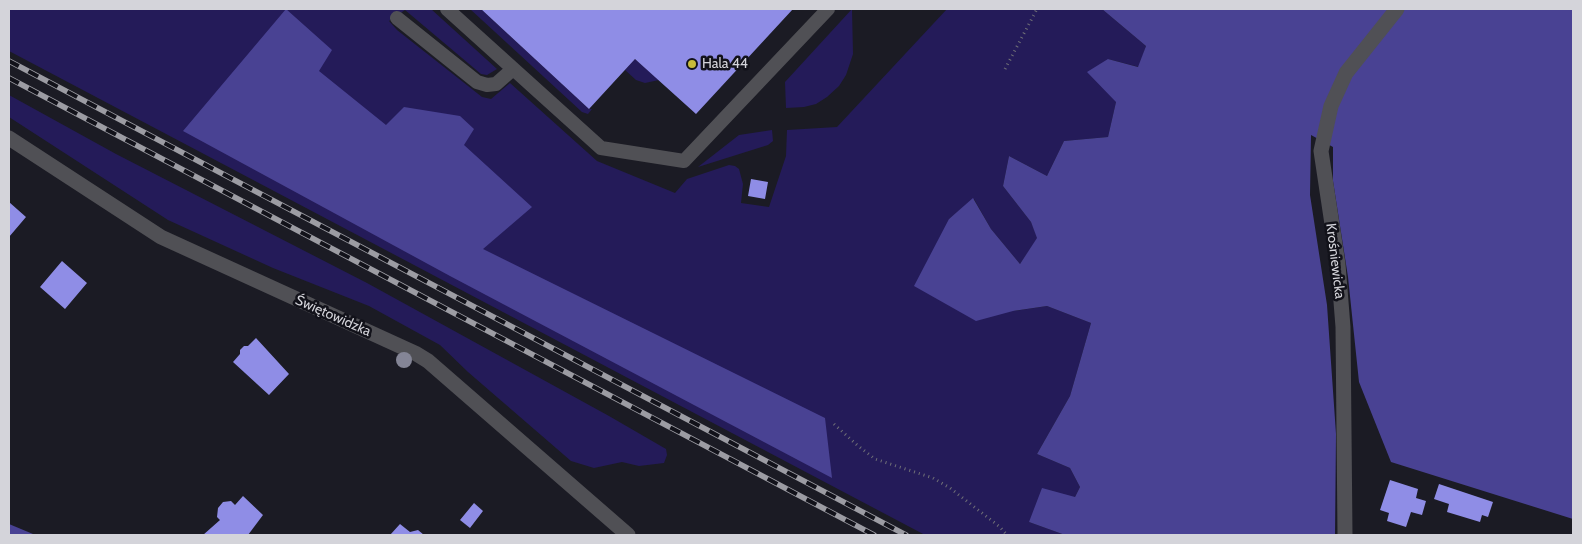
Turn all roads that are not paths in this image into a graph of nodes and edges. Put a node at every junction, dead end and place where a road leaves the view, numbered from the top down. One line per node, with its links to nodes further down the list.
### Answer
1 (447, 9): 5 (lane)
2 (828, 9): 5 (lane)
3 (1397, 9): 8 (street, Krośniewicka)
4 (397, 18): 5 (lane)
5 (513, 69)
6 (9, 138): 7 (street, Świętowidzka)
7 (628, 535)
8 (1345, 535)

